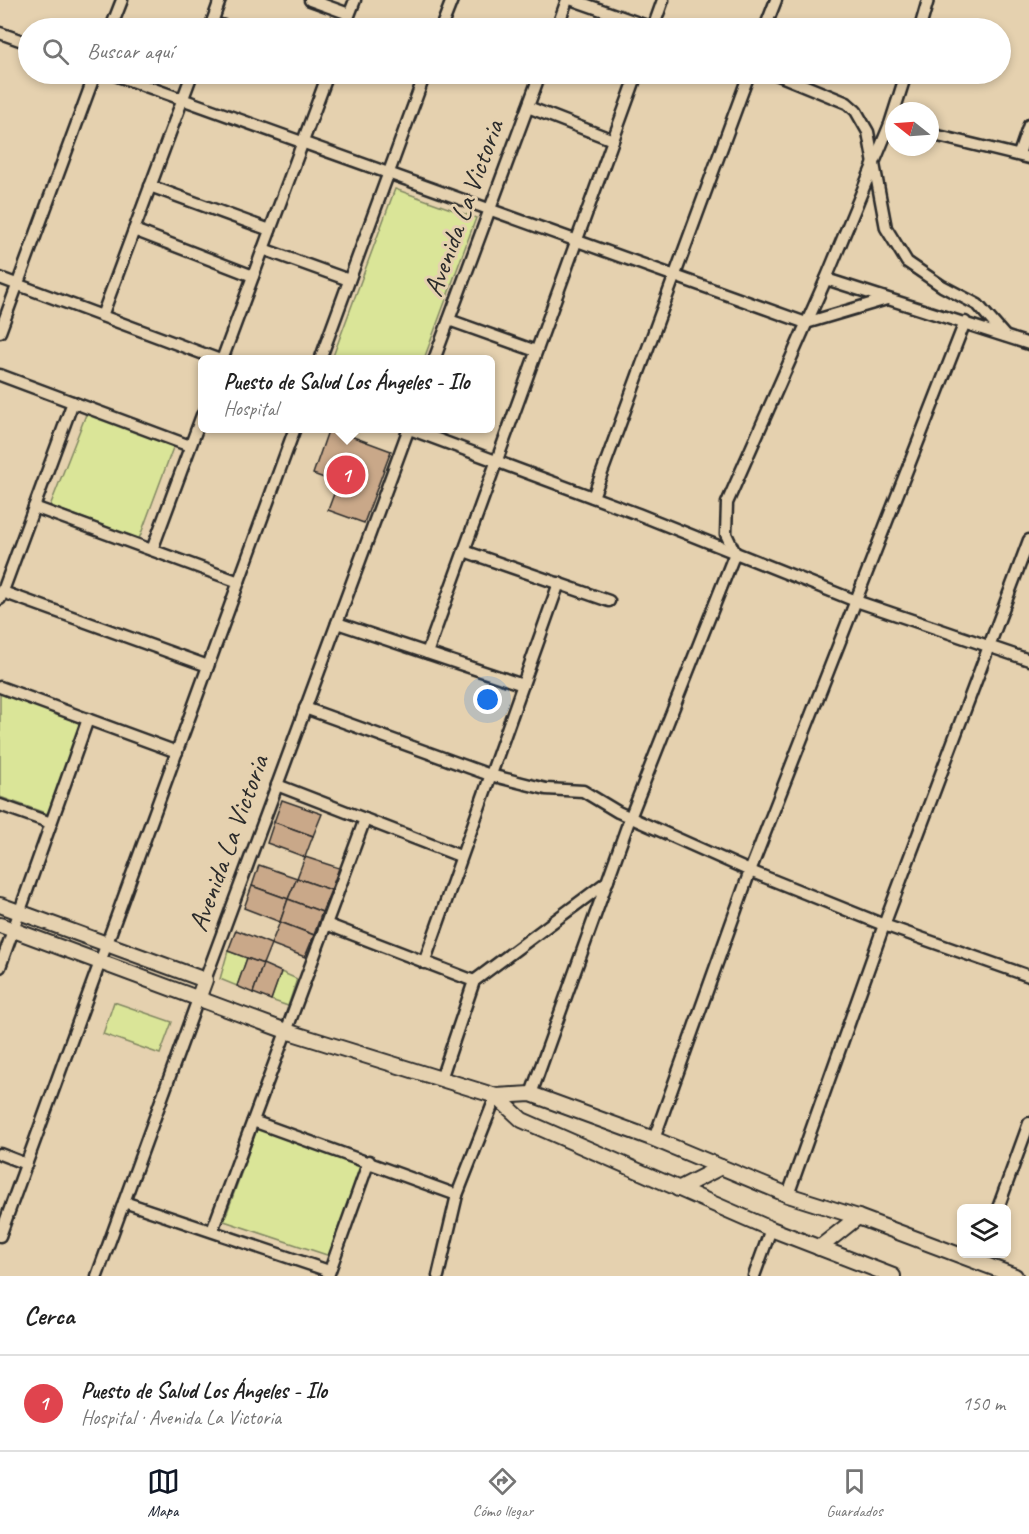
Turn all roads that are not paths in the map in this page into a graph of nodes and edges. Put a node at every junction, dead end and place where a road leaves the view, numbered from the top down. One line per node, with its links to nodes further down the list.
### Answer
1 (122, 0): 12 (street)
2 (220, 0): 13 (street)
3 (310, 0): 11 (street)
4 (355, 0): 11 (street)
5 (452, 0): 15 (street)
6 (567, 0): 16 (street)
7 (573, 0): 17 (street)
8 (663, 0): 18 (street)
9 (776, 0): 19 (street)
10 (928, 0): 20 (street)
11 (349, 14): 14 (street)
12 (115, 18)
13 (214, 18)
14 (348, 18)
15 (445, 18)
16 (560, 18)
17 (624, 18)
18 (657, 18)
19 (769, 18)
20 (923, 18)
21 (0, 33): 22 (street)
22 (18, 40)
23 (91, 84): 55 (street)
24 (140, 84): 33 (street)
25 (188, 84): 33 (street)
26 (324, 84): 40 (street)
27 (421, 84): 43 (street)
28 (536, 84): 35 (street, Avenida La Victoria)
29 (633, 84): 39 (street)
30 (745, 84): 51 (street)
31 (800, 84): 42 (street)
32 (903, 84): 34 (street)
33 (183, 99): 40 (street); 44 (street)
34 (898, 102)
35 (528, 107): 39 (street); 45 (street, Avenida La Victoria)
36 (1029, 125): 41 (street)
37 (939, 136): 41 (street)
38 (885, 139): 42 (street)
39 (613, 140): 48 (street)
40 (302, 142): 43 (street); 47 (street)
41 (1024, 156)
42 (873, 162): 53 (street); 62 (street)
43 (388, 173): 45 (street); 54 (street)
44 (150, 186): 46 (street); 47 (street)
45 (490, 209): 48 (street); 58 (street, Avenida La Victoria)
46 (134, 230): 50 (street); 57 (street)
47 (270, 230): 49 (street)
48 (576, 240): 51 (street); 64 (street)
49 (263, 249): 50 (street); 54 (street)
50 (253, 276): 66 (street)
51 (675, 276): 60 (street); 77 (street)
52 (0, 278): 55 (street)
53 (826, 279): 56 (street); 60 (street)
54 (349, 280): 67 (street)
55 (18, 285): 57 (street); 61 (street)
56 (887, 299): 59 (street); 60 (street)
57 (102, 316): 65 (street)
58 (449, 320): 64 (street); 68 (street, Avenida La Victoria)
59 (965, 322): 62 (street); 87 (street)
60 (806, 323): 82 (street)
61 (0, 332)
62 (1005, 336): 63 (street)
63 (1029, 344)
64 (536, 351): 76 (street)
65 (207, 355)
66 (223, 355)
67 (322, 355)
68 (436, 355)
69 (0, 375): 70 (street)
70 (73, 402): 75 (street); 78 (street)
71 (198, 425): 75 (street)
72 (294, 433): 83 (street)
73 (407, 433): 88 (street, Avenida La Victoria)
74 (419, 433): 76 (street)
75 (190, 446): 80 (street)
76 (496, 461): 77 (street); 81 (street)
77 (593, 497): 82 (street)
78 (34, 507): 80 (street); 85 (street)
79 (1029, 540): 89 (street)
80 (153, 550): 83 (street)
81 (464, 551): 84 (street); 90 (street)
82 (735, 553): 87 (street); 101 (street)
83 (239, 582): 92 (street)
84 (559, 583): 86 (street); 93 (street)
85 (1, 594): 92 (street)
86 (609, 601)
87 (856, 601): 89 (street); 105 (street)
88 (337, 623): 90 (street); 95 (street, Avenida La Victoria)
89 (988, 645): 91 (street); 111 (street)
90 (427, 653): 93 (street)
91 (1029, 660)
92 (208, 666): 97 (street)
93 (522, 685): 98 (street)
94 (0, 687): 96 (street)
95 (305, 708): 98 (street); 99 (street, Avenida La Victoria)
96 (88, 719): 97 (street); 103 (street)
97 (177, 752): 113 (street)
98 (490, 775): 101 (street); 104 (street)
99 (277, 785): 102 (street); 118 (street, Avenida La Victoria)
100 (0, 805): 103 (street)
101 (630, 818): 105 (street); 106 (street)
102 (365, 819): 104 (street); 109 (street)
103 (51, 823): 108 (street)
104 (460, 856): 115 (street)
105 (750, 872): 111 (street); 127 (street)
106 (608, 881): 119 (street); 123 (street)
107 (0, 905): 108 (street)
108 (20, 913): 112 (street); 113 (street)
109 (326, 924): 115 (street); 121 (street)
110 (0, 925): 112 (street)
111 (884, 925): 117 (street); 134 (street)
112 (14, 930): 114 (street); 116 (street)
113 (106, 944): 114 (street); 118 (street)
114 (100, 963): 120 (street); 130 (street)
115 (424, 963): 119 (street)
116 (0, 967)
117 (1029, 976)
118 (205, 980): 120 (street, Avenida La Victoria)
119 (474, 981): 122 (street)
120 (198, 999): 121 (street); 135 (street, Avenida La Victoria)
121 (286, 1031): 122 (street); 125 (street)
122 (441, 1079): 124 (street)
123 (531, 1095): 124 (street); 127 (street)
124 (496, 1096): 132 (street); 133 (street)
125 (253, 1121): 129 (street); 139 (street)
126 (1029, 1123): 136 (street)
127 (654, 1139): 131 (street)
128 (0, 1154): 130 (street)
129 (369, 1161): 133 (street); 145 (street)
130 (26, 1164): 140 (street)
131 (721, 1167): 132 (street); 134 (street)
132 (678, 1189): 138 (street)
133 (457, 1195): 147 (street)
134 (788, 1195): 137 (street)
135 (124, 1202): 139 (street); 146 (street, Avenida La Victoria)
136 (1000, 1204)
137 (858, 1217): 141 (street); 142 (street)
138 (771, 1229): 141 (street); 148 (street)
139 (212, 1231): 145 (street)
140 (0, 1236)
141 (819, 1248): 144 (street)
142 (957, 1250)
143 (980, 1258): 150 (street)
144 (866, 1271): 149 (street)
145 (329, 1273)
146 (97, 1276)
147 (438, 1276)
148 (754, 1276)
149 (893, 1276)
150 (1015, 1276)

